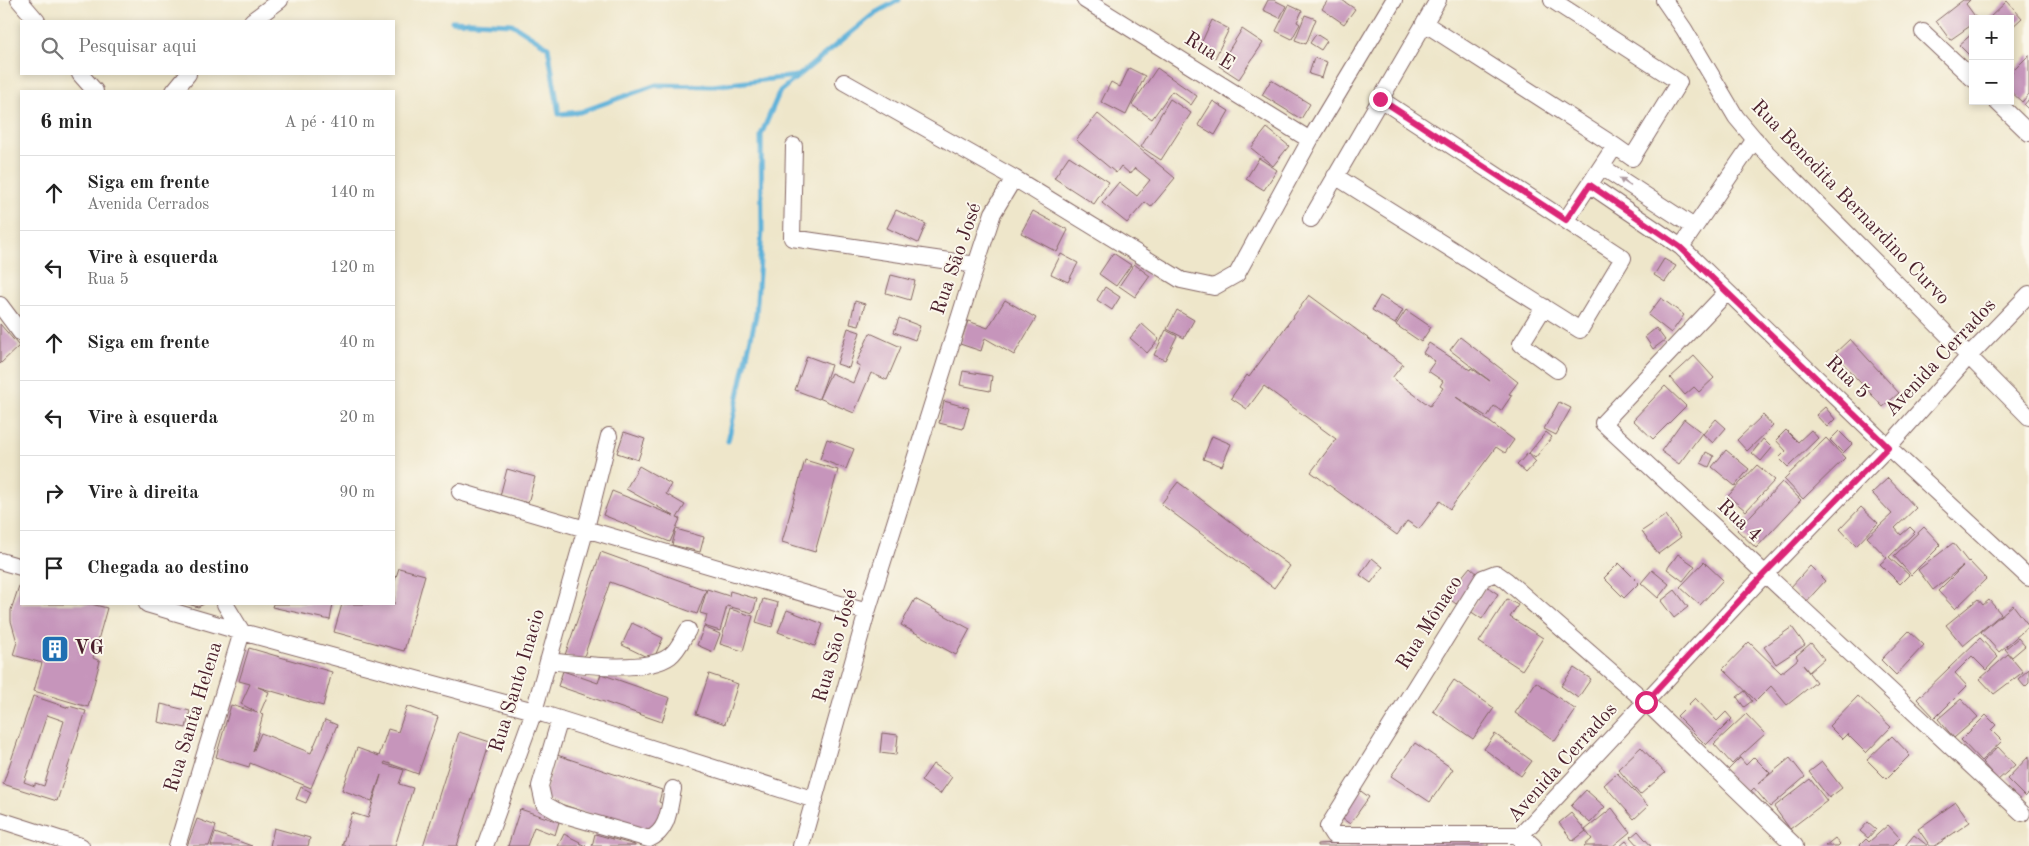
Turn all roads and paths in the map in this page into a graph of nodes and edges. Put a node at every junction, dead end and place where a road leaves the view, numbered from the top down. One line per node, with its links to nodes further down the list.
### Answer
1 (19, 0): 8 (street)
2 (280, 0): 9 (street)
3 (1084, 0): 22 (street, Rua E)
4 (1394, 0): 22 (street)
5 (1438, 0): 10 (street)
6 (1552, 0): 24 (street)
7 (1664, 0): 21 (street, Rua Benedita Bernardino Curvo)
8 (36, 20)
9 (253, 20)
10 (1424, 22): 18 (street); 24 (street)
11 (1923, 32): 14 (street)
12 (81, 75): 16 (street)
13 (187, 75): 17 (street)
14 (1969, 75)
15 (844, 82): 27 (street)
16 (93, 90)
17 (175, 90)
18 (1380, 99): 26 (street); 30 (street)
19 (2000, 105): 20 (street)
20 (2029, 133)
21 (1755, 139): 31 (street); 39 (street, Rua Benedita Bernardino Curvo)
22 (1310, 140): 27 (street)
23 (794, 146): 33 (street)
24 (1615, 146): 25 (street)
25 (1602, 167): 28 (street); 31 (street, one-way to 25)
26 (1335, 176): 29 (street); 37 (street)
27 (1014, 178): 33 (street, Rua São José)
28 (1590, 185): 30 (street); 32 (street, Rua 5)
29 (1311, 219)
30 (1566, 220): 37 (street)
31 (1694, 227): 32 (street)
32 (1680, 247): 34 (street, Rua 5)
33 (976, 265): 52 (street, Rua São José)
34 (1727, 292): 43 (street, Rua 5); 48 (street, Rua 4)
35 (2029, 294): 39 (street, Avenida Cerrados)
36 (0, 305): 38 (street)
37 (1544, 308): 40 (street)
38 (20, 332)
39 (1969, 356): 41 (street, Rua Benedita Bernardino Curvo); 43 (street, Avenida Cerrados)
40 (1557, 370)
41 (2029, 416)
42 (609, 436): 45 (street, Rua Santo Inacio)
43 (1888, 447): 48 (street, Avenida Cerrados); 49 (street, Rua 5)
44 (460, 492): 45 (street)
45 (586, 528): 52 (street); 55 (street, Rua Santo Inacio)
46 (0, 561): 47 (street)
47 (20, 567)
48 (1764, 574): 56 (street, Avenida Cerrados); 61 (street, Rua 4)
49 (2029, 578)
50 (150, 605): 54 (street)
51 (226, 605): 54 (street, Rua Santa Helena)
52 (867, 612): 60 (street, Rua São José)
53 (688, 630): 55 (street)
54 (242, 632): 57 (street); 65 (street, Rua Santa Helena)
55 (548, 661): 57 (street, Rua Santo Inacio)
56 (1646, 702): 63 (street, Avenida Cerrados); 63 (street, Rua Mônaco); 68 (street, Rua Mônaco)
57 (534, 711): 58 (street); 66 (street, Rua Santo Inacio)
58 (560, 719): 59 (street); 60 (street)
59 (673, 789)
60 (815, 800): 67 (street, Rua São José)
61 (2022, 813)
62 (0, 820): 64 (street)
63 (1525, 842)
64 (81, 846)
65 (177, 846)
66 (485, 846)
67 (801, 846)
68 (1795, 846)

